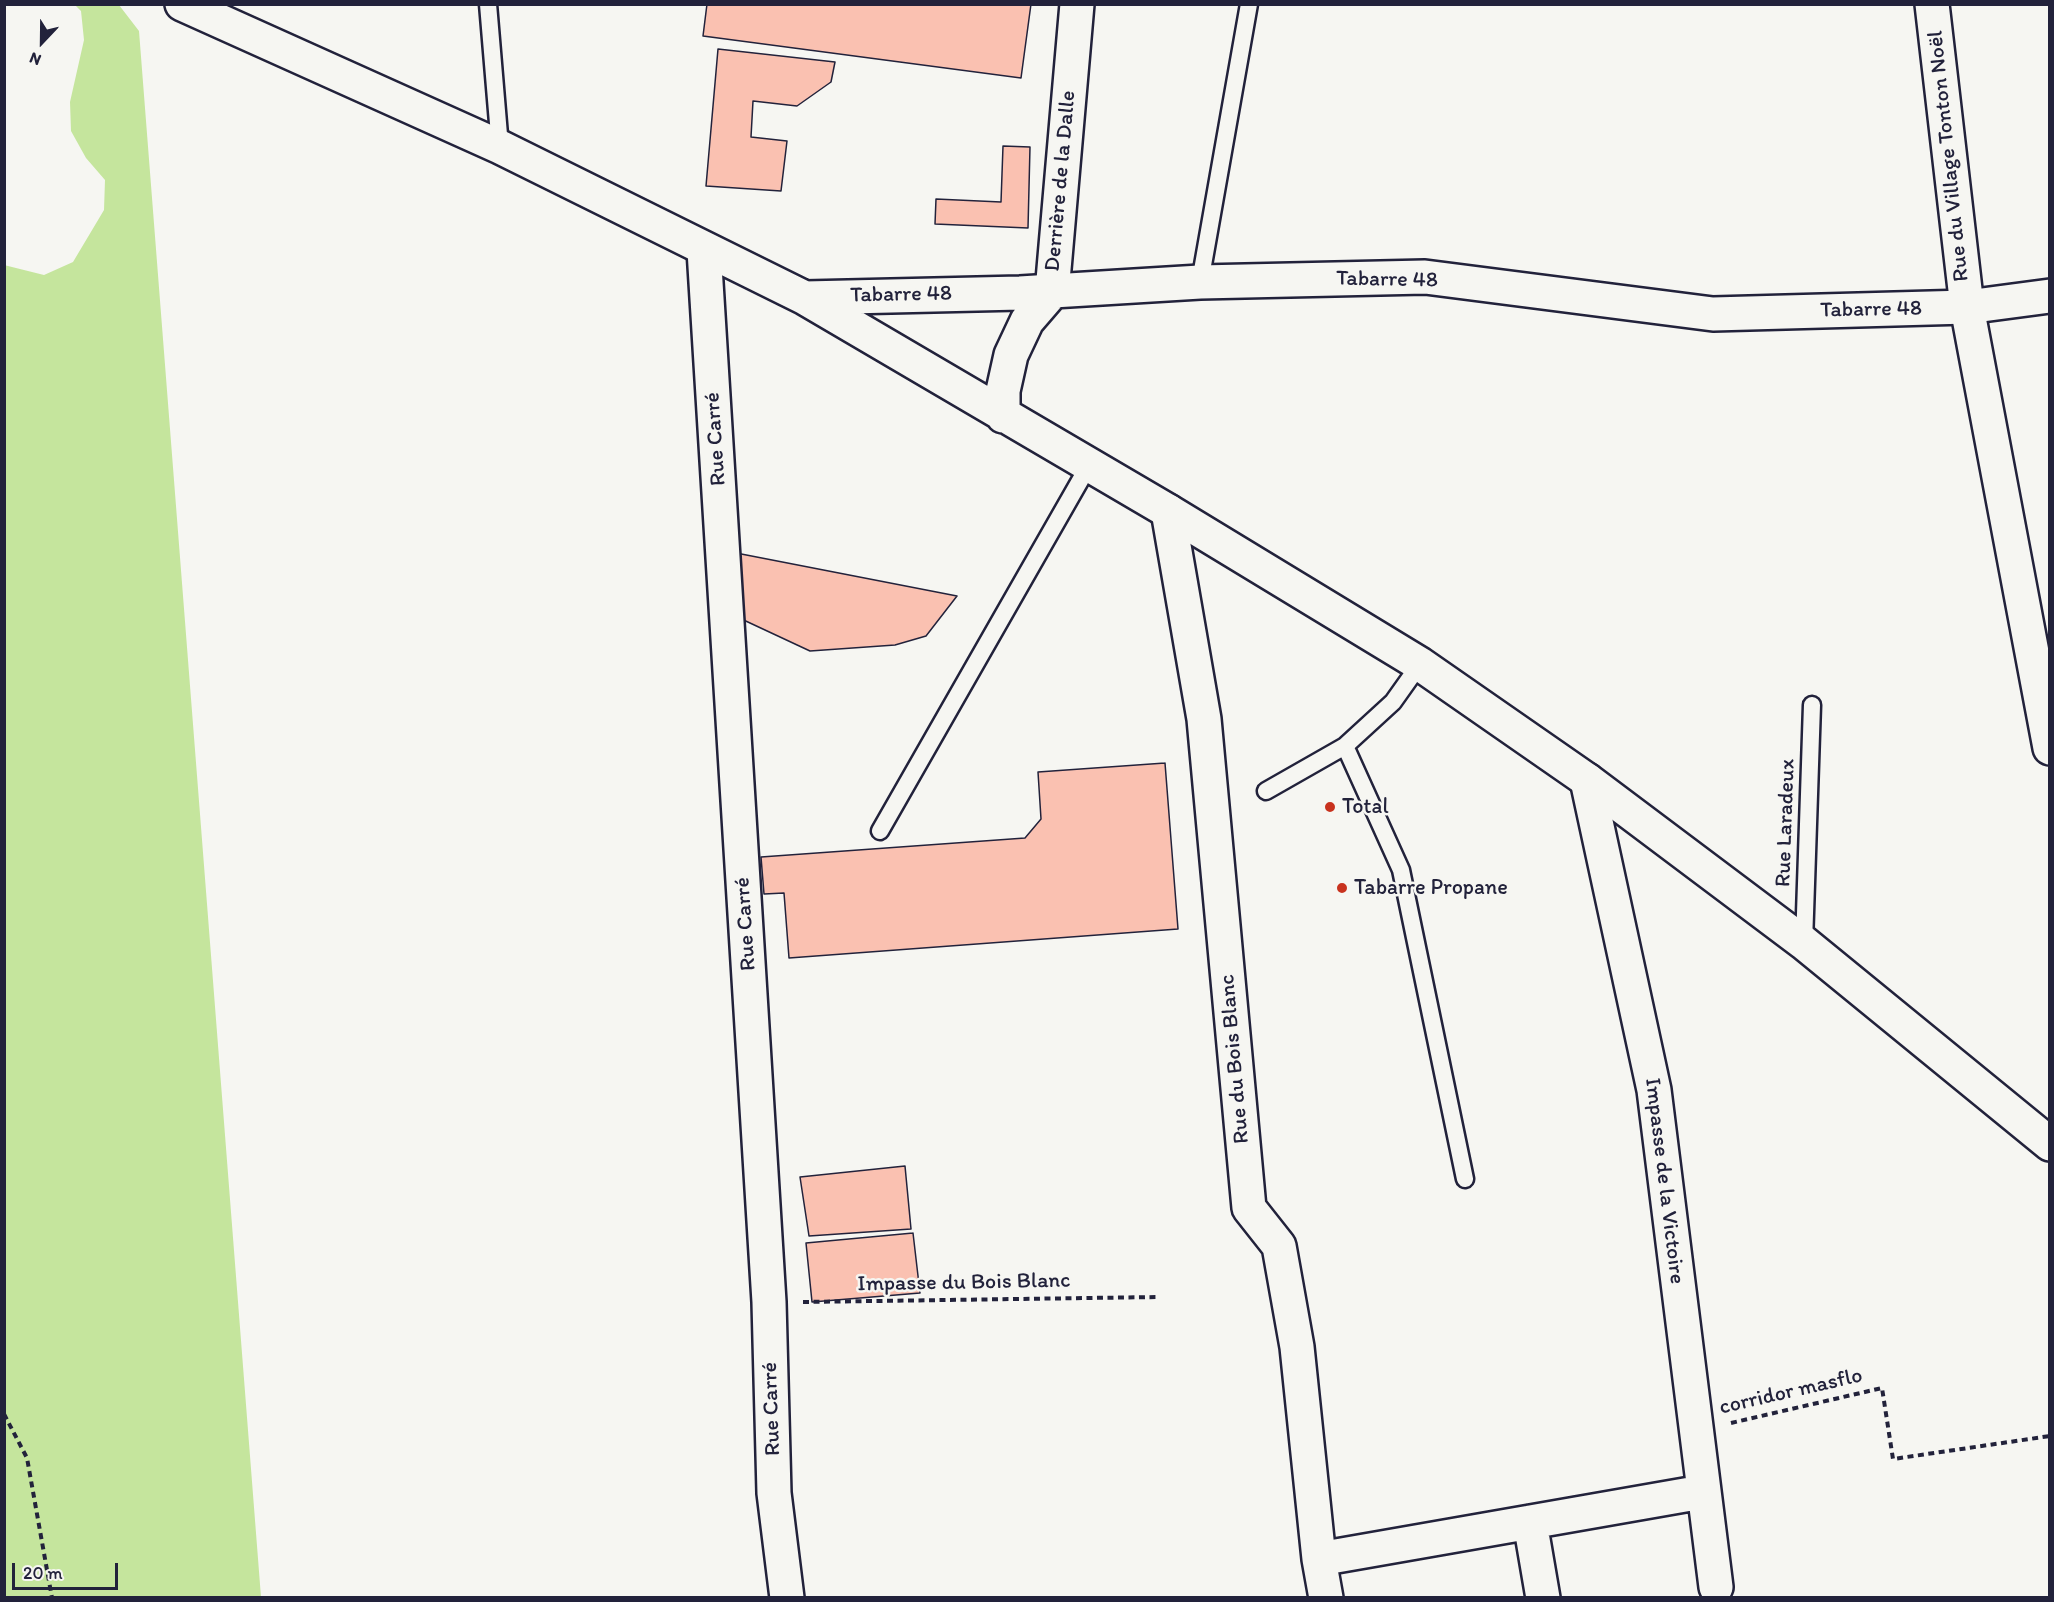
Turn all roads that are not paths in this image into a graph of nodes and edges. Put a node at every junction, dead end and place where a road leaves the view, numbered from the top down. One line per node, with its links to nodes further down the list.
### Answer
1 (182, 4): 6 (street)
2 (488, 4): 6 (lane)
3 (1077, 4): 9 (street, Derrière de la Dalle)
4 (1249, 4): 8 (lane)
5 (1932, 4): 12 (street, Rue du Village Tonton Noël)
6 (500, 147): 7 (street)
7 (704, 250): 11 (street); 31 (street, Rue Carré)
8 (1200, 282): 9 (street, Tabarre 48); 12 (street, Tabarre 48)
9 (1052, 292): 11 (street, Tabarre 48); 13 (street, Derrière de la Dalle)
10 (2049, 296): 12 (street, Tabarre 48)
11 (805, 298): 13 (street)
12 (1966, 307): 16 (street)
13 (1003, 416): 14 (street)
14 (1089, 465): 15 (street); 23 (lane)
15 (1168, 511): 17 (street); 29 (street, Rue du Bois Blanc)
16 (2038, 633): 20 (street)
17 (1420, 664): 19 (lane); 21 (street)
18 (1812, 705): 24 (lane, Rue Laradeux)
19 (1345, 746): 22 (lane); 26 (lane)
20 (2049, 748)
21 (1587, 780): 24 (street); 27 (street, Impasse de la Victoire)
22 (1266, 791)
23 (880, 831)
24 (1804, 943): 25 (street)
25 (2049, 1144)
26 (1465, 1179)
27 (1702, 1492): 28 (street); 30 (street, Impasse de la Victoire)
28 (1530, 1522): 29 (street); 33 (street)
29 (1318, 1559): 32 (street, Rue du Bois Blanc)
30 (1716, 1587)
31 (787, 1598)
32 (1326, 1598)
33 (1543, 1598)

